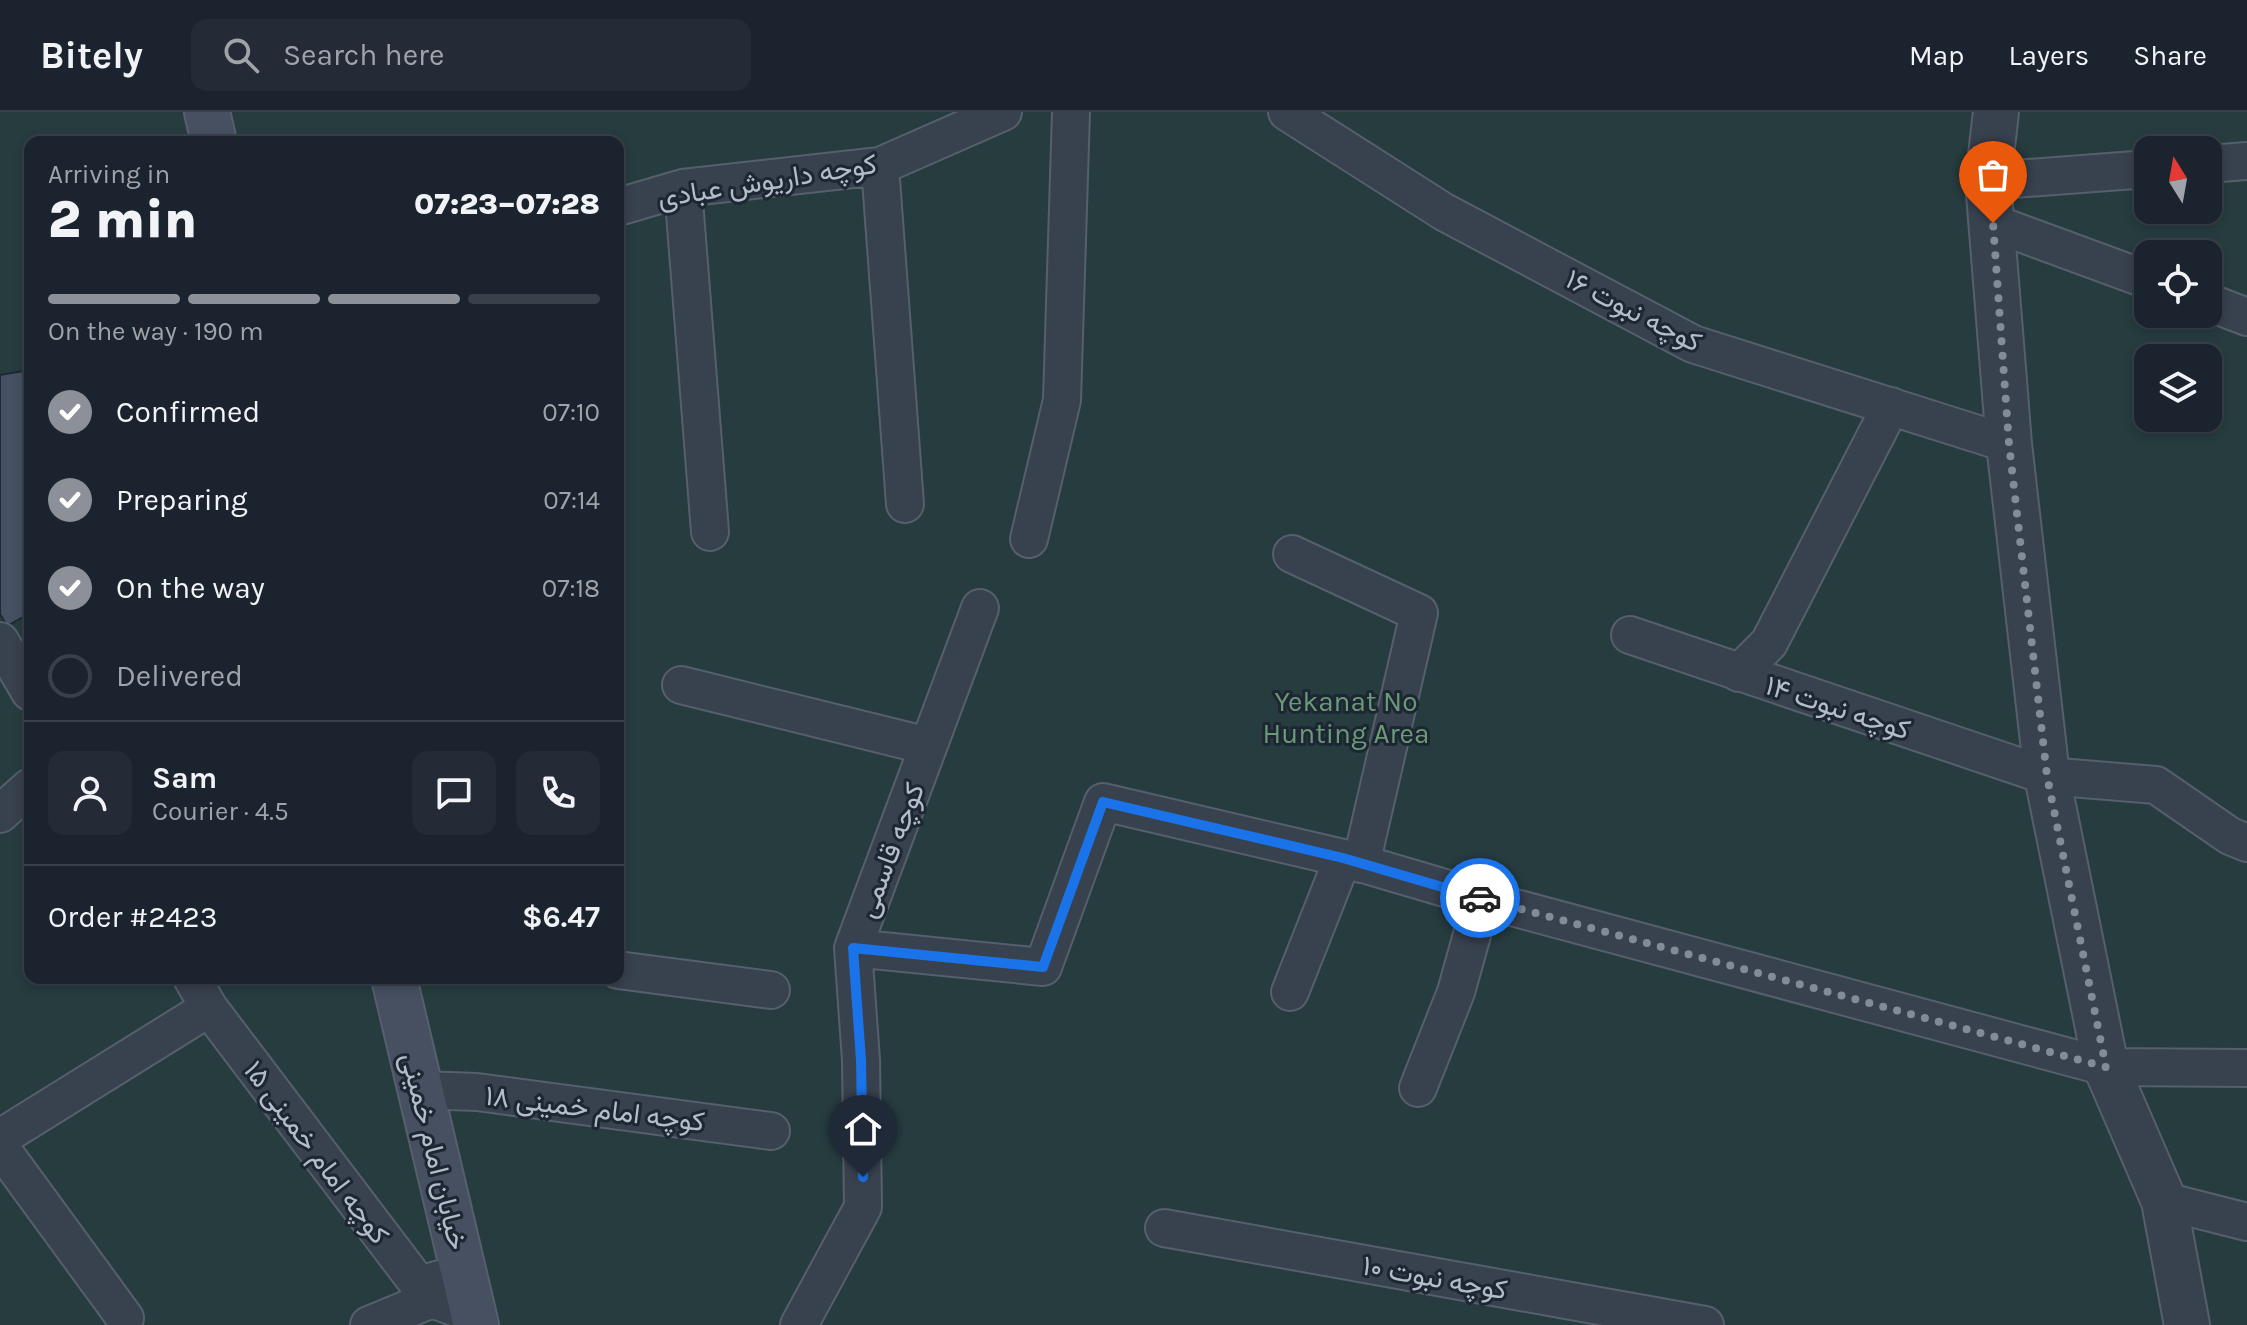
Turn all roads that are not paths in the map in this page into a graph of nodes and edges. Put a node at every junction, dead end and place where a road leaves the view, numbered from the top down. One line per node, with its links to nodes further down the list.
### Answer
1 (207, 112): 6 (main road)
2 (1003, 112): 9 (street, کوچه داریوش عبادی)
3 (1071, 112): 21 (street)
4 (1287, 112): 17 (street, کوچه نبوت ۱۶)
5 (1996, 112): 12 (street)
6 (213, 136)
7 (2247, 161): 8 (street)
8 (2222, 163)
9 (880, 166): 11 (street, کوچه داریوش عبادی); 19 (street)
10 (2134, 172): 12 (street)
11 (683, 188): 13 (street, کوچه داریوش عبادی); 20 (street)
12 (1990, 202): 14 (street); 18 (street)
13 (624, 205)
14 (2134, 273)
15 (2222, 307): 16 (street)
16 (2247, 317)
17 (1891, 406): 18 (street, کوچه نبوت ۱۶); 26 (street)
18 (2009, 444): 30 (street)
19 (905, 504)
20 (710, 532)
21 (1029, 539)
22 (1292, 554): 34 (street)
23 (980, 608): 29 (street, کوچه قاسمی)
24 (1630, 635): 26 (street, کوچه نبوت ۱۴)
25 (0, 641): 27 (street)
26 (1739, 673): 30 (street, کوچه نبوت ۱۴)
27 (24, 682)
28 (681, 685): 29 (street)
29 (928, 746): 36 (street, کوچه قاسمی)
30 (2047, 776): 33 (street, کوچه نبوت ۱۴); 42 (street)
31 (24, 792): 32 (street)
32 (0, 814)
33 (2247, 843)
34 (1352, 861): 35 (street); 36 (street); 40 (street)
35 (1482, 899): 42 (street); 44 (street)
36 (853, 948): 56 (street, کوچه قاسمی)
37 (624, 971): 39 (street)
38 (395, 984): 45 (main road, خیابان امام خمینی)
39 (771, 990)
40 (1290, 992)
41 (200, 993): 47 (street); 52 (street, کوچه امام خمینی ۱۵)
42 (2106, 1067): 43 (street); 49 (street)
43 (2247, 1068)
44 (1418, 1088)
45 (419, 1090): 46 (street, کوچه امام خمینی ۱۸); 52 (main road, خیابان امام خمینی)
46 (771, 1131)
47 (0, 1138)
48 (0, 1147): 53 (street)
49 (2164, 1201): 50 (street); 58 (street)
50 (2247, 1222)
51 (1164, 1228): 57 (street, کوچه نبوت ۱۰)
52 (465, 1272): 54 (main road, خیابان امام خمینی)
53 (125, 1318)
54 (474, 1319): 55 (street)
55 (369, 1325)
56 (799, 1325)
57 (1705, 1325)
58 (2187, 1325)

